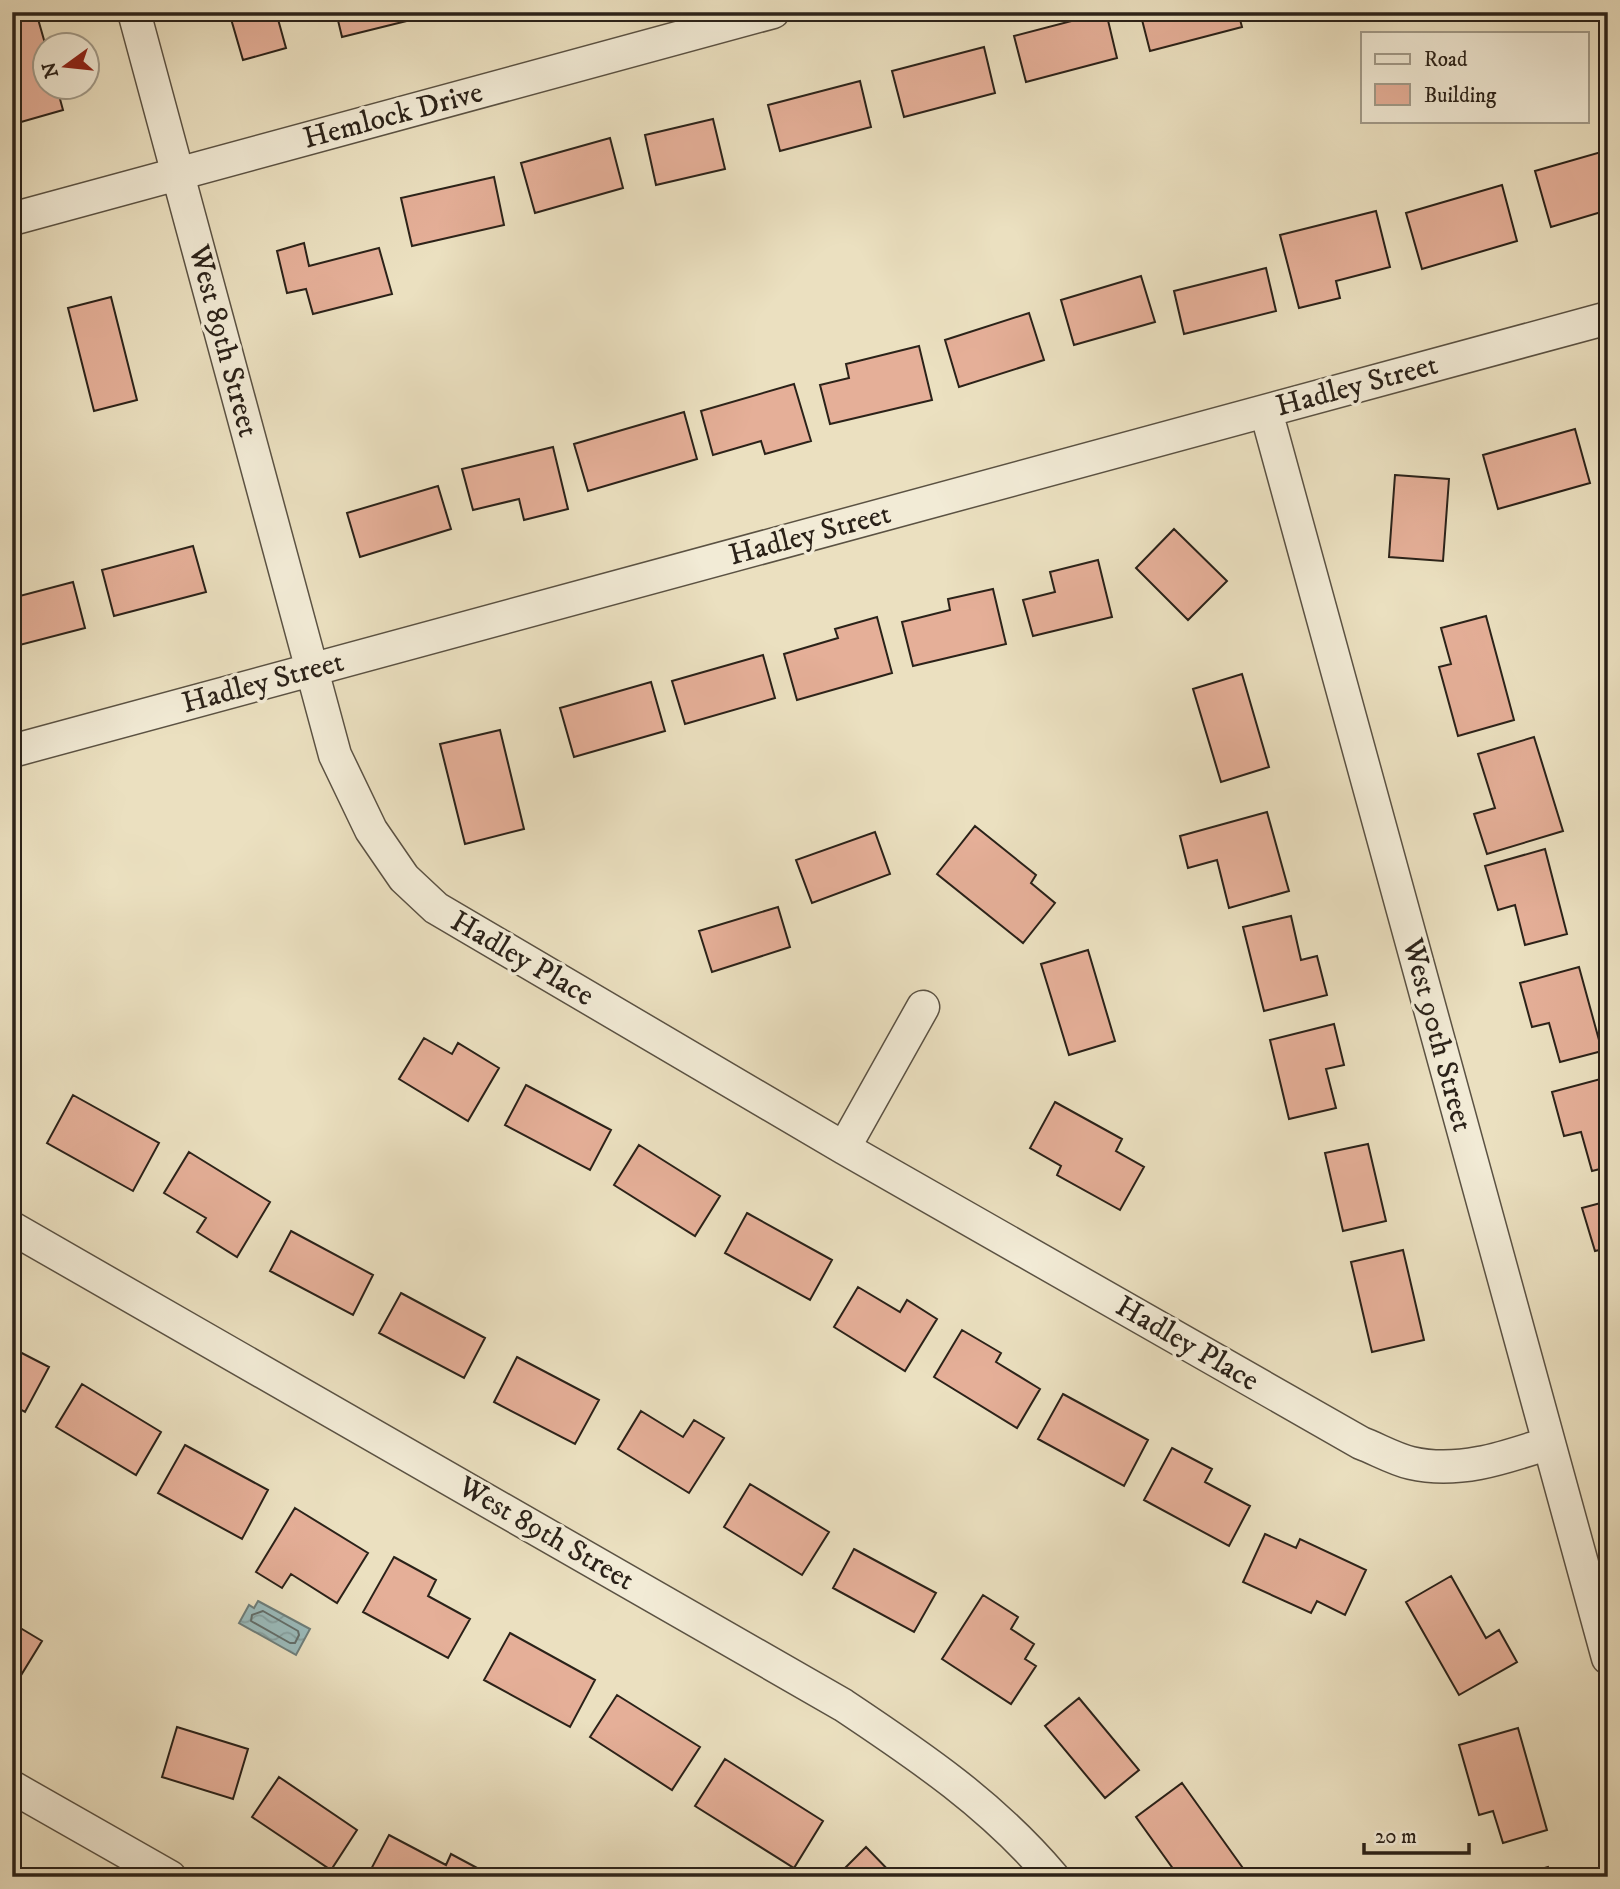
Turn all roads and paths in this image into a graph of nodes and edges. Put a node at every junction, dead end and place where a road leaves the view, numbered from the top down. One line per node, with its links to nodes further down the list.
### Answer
1 (134, 12): 3 (street, West 89th Street)
2 (773, 12): 3 (street, Hemlock Drive)
3 (178, 174): 4 (street, Hemlock Drive); 7 (street, West 89th Street)
4 (12, 219)
5 (1608, 318): 6 (street, Hadley Street)
6 (1266, 411): 7 (street, Hadley Street); 12 (street, West 90th Street)
7 (312, 670): 8 (street, Hadley Street); 10 (street, Hadley Place)
8 (12, 751)
9 (923, 1007): 10 (street)
10 (844, 1148): 12 (street, Hadley Place)
11 (12, 1228): 16 (street, West 89th Street)
12 (1549, 1443): 13 (street, West 90th Street)
13 (1608, 1658)
14 (12, 1787): 15 (street)
15 (170, 1877)
16 (1052, 1877)

